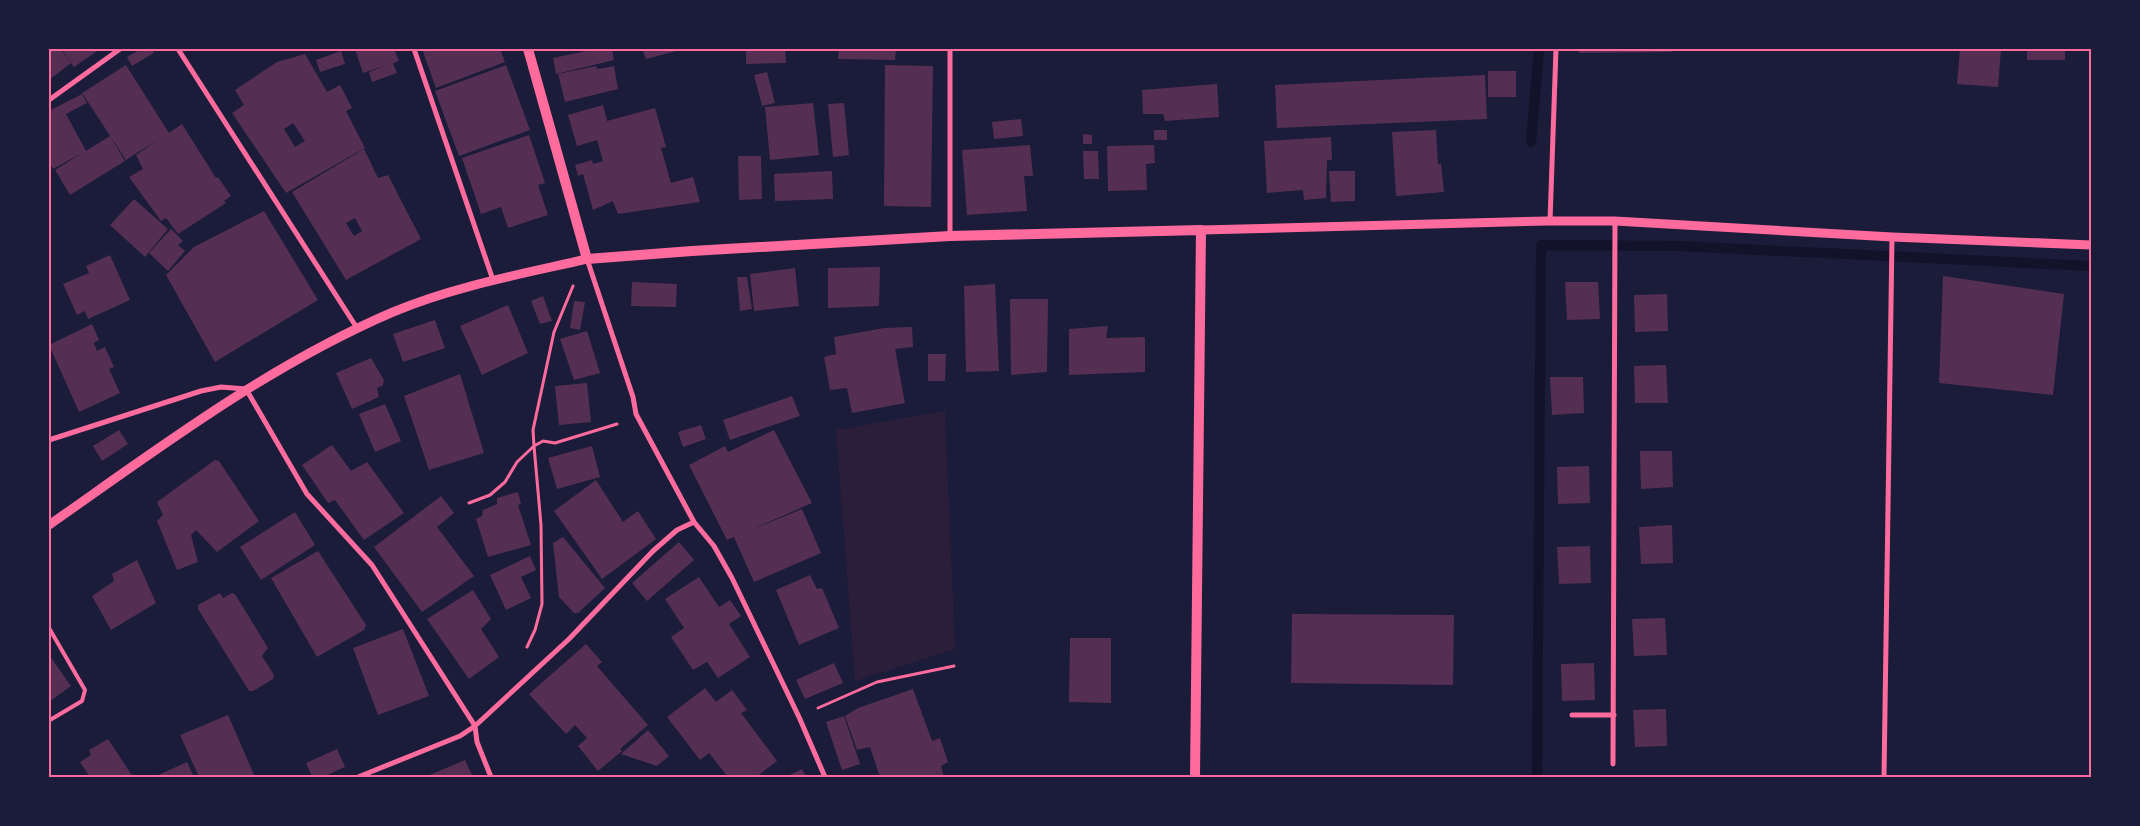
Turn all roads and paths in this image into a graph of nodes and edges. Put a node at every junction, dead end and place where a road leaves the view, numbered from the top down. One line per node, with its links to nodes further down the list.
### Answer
1 (120, 49): 7 (street)
2 (178, 49): 16 (street)
3 (414, 49): 15 (street)
4 (528, 49): 14 (main road)
5 (950, 49): 11 (street)
6 (1556, 49): 8 (street)
7 (49, 100)
8 (1549, 221): 9 (street); 10 (street)
9 (1615, 221): 12 (street); 28 (street)
10 (1201, 230): 11 (main road); 36 (main road)
11 (950, 236): 14 (main road)
12 (1892, 239): 13 (street); 37 (street)
13 (2091, 245)
14 (587, 259): 15 (street); 18 (street); 20 (path)
15 (493, 280): 16 (street)
16 (357, 328): 17 (street)
17 (246, 389): 19 (street); 23 (street); 31 (street)
18 (636, 414): 20 (path); 22 (street)
19 (49, 440)
20 (534, 446): 21 (path); 25 (path)
21 (469, 503)
22 (694, 522): 29 (street); 31 (street)
23 (49, 525)
24 (49, 628): 30 (lane)
25 (525, 652)
26 (954, 666): 29 (path)
27 (1572, 715): 28 (street)
28 (1614, 715): 32 (street)
29 (799, 717): 35 (street)
30 (50, 720)
31 (476, 726): 33 (street); 34 (street)
32 (1613, 764)
33 (358, 777)
34 (491, 777)
35 (825, 777)
36 (1195, 777)
37 (1884, 777)

